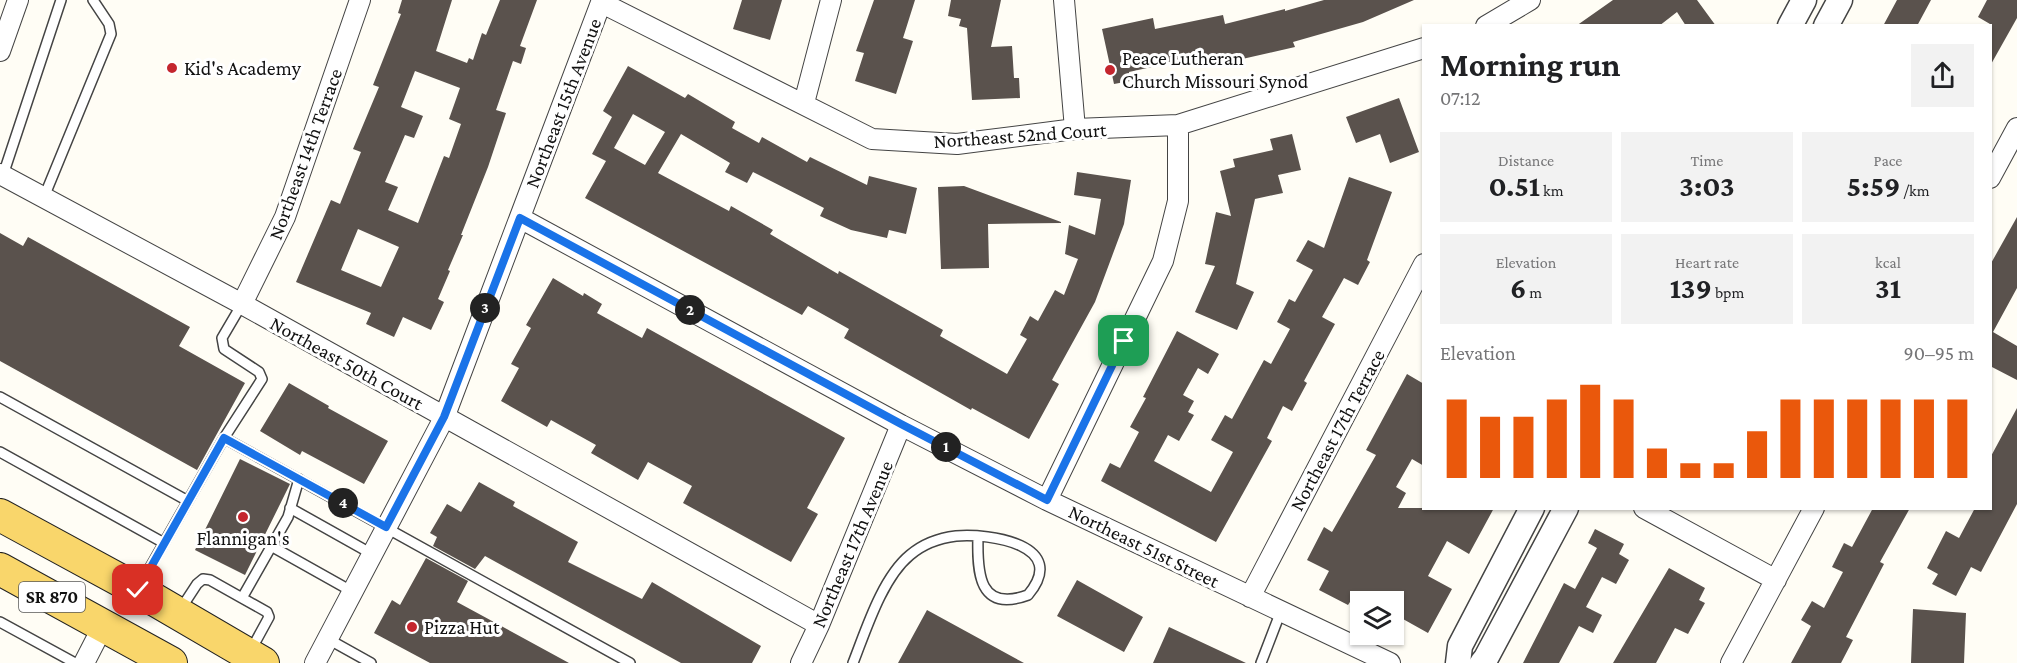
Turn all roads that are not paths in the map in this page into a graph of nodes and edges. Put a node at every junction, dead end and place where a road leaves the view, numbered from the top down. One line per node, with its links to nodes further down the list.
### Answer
1 (18, 0): 15 (street)
2 (61, 0): 21 (lane)
3 (93, 0): 22 (lane)
4 (360, 0): 25 (street, Northeast 14th Terrace)
5 (831, 0): 16 (street)
6 (1064, 0): 19 (street)
7 (1530, 0): 11 (street)
8 (1804, 0): 12 (street)
9 (1839, 0): 13 (street)
10 (602, 1): 16 (street, Northeast 52nd Court); 23 (street, Northeast 15th Avenue)
11 (1489, 24)
12 (1791, 24)
13 (1827, 24)
14 (1422, 49): 17 (street, Northeast 52nd Court)
15 (0, 51)
16 (804, 103): 19 (street, Northeast 52nd Court)
17 (1178, 125): 19 (street, Northeast 52nd Court); 32 (street)
18 (2017, 128): 20 (street)
19 (1075, 129)
20 (1992, 174)
21 (1, 175): 22 (street, Northeast 50th Court)
22 (44, 197): 25 (street, Northeast 50th Court)
23 (520, 218): 27 (street, Northeast 15th Avenue); 28 (street, Northeast 51st Street)
24 (1422, 268): 49 (street, Northeast 17th Terrace)
25 (242, 304): 27 (street, Northeast 50th Court); 29 (lane)
26 (0, 397): 33 (lane)
27 (444, 417): 40 (street, Northeast 15th Avenue); 55 (street, Northeast 50th Court)
28 (901, 424): 32 (street, Northeast 51st Street); 55 (street, Northeast 17th Avenue)
29 (224, 438): 31 (lane); 33 (lane)
30 (0, 452): 42 (lane)
31 (299, 479): 34 (lane); 40 (lane)
32 (1047, 500): 49 (street, Northeast 51st Street)
33 (188, 501): 42 (lane)
34 (290, 508): 43 (lane); 44 (lane)
35 (1531, 510): 68 (street)
36 (1565, 510): 69 (street)
37 (1648, 510): 46 (street)
38 (1813, 510): 46 (street)
39 (0, 515): 47 (main road, SR 870)
40 (386, 527): 44 (street, Northeast 15th Avenue); 63 (lane)
41 (978, 537): 41 (lane); 65 (lane)
42 (164, 543): 47 (lane)
43 (271, 546): 48 (lane); 50 (lane)
44 (372, 554): 48 (street, Northeast 15th Avenue)
45 (0, 569): 54 (main road, SR 870)
46 (1776, 580): 70 (street)
47 (138, 590): 52 (main road, SR 870)
48 (353, 592): 56 (street, Northeast 15th Avenue)
49 (1250, 597): 51 (street, Northeast 51st Street)
50 (242, 598): 52 (lane); 57 (lane)
51 (1281, 611): 66 (lane); 67 (street, Northeast 51st Street)
52 (178, 614): 57 (main road, SR 870)
53 (0, 621): 58 (lane)
54 (103, 626): 59 (street); 60 (main road, SR 870)
55 (819, 626): 64 (street, Northeast 17th Avenue)
56 (328, 639): 61 (street, Northeast 15th Avenue); 62 (lane)
57 (256, 659)
58 (75, 663)
59 (84, 663)
60 (171, 663)
61 (315, 663)
62 (371, 663)
63 (630, 663)
64 (801, 663)
65 (853, 663)
66 (1261, 663)
67 (1390, 663)
68 (1458, 663)
69 (1482, 663)
70 (1731, 663)

